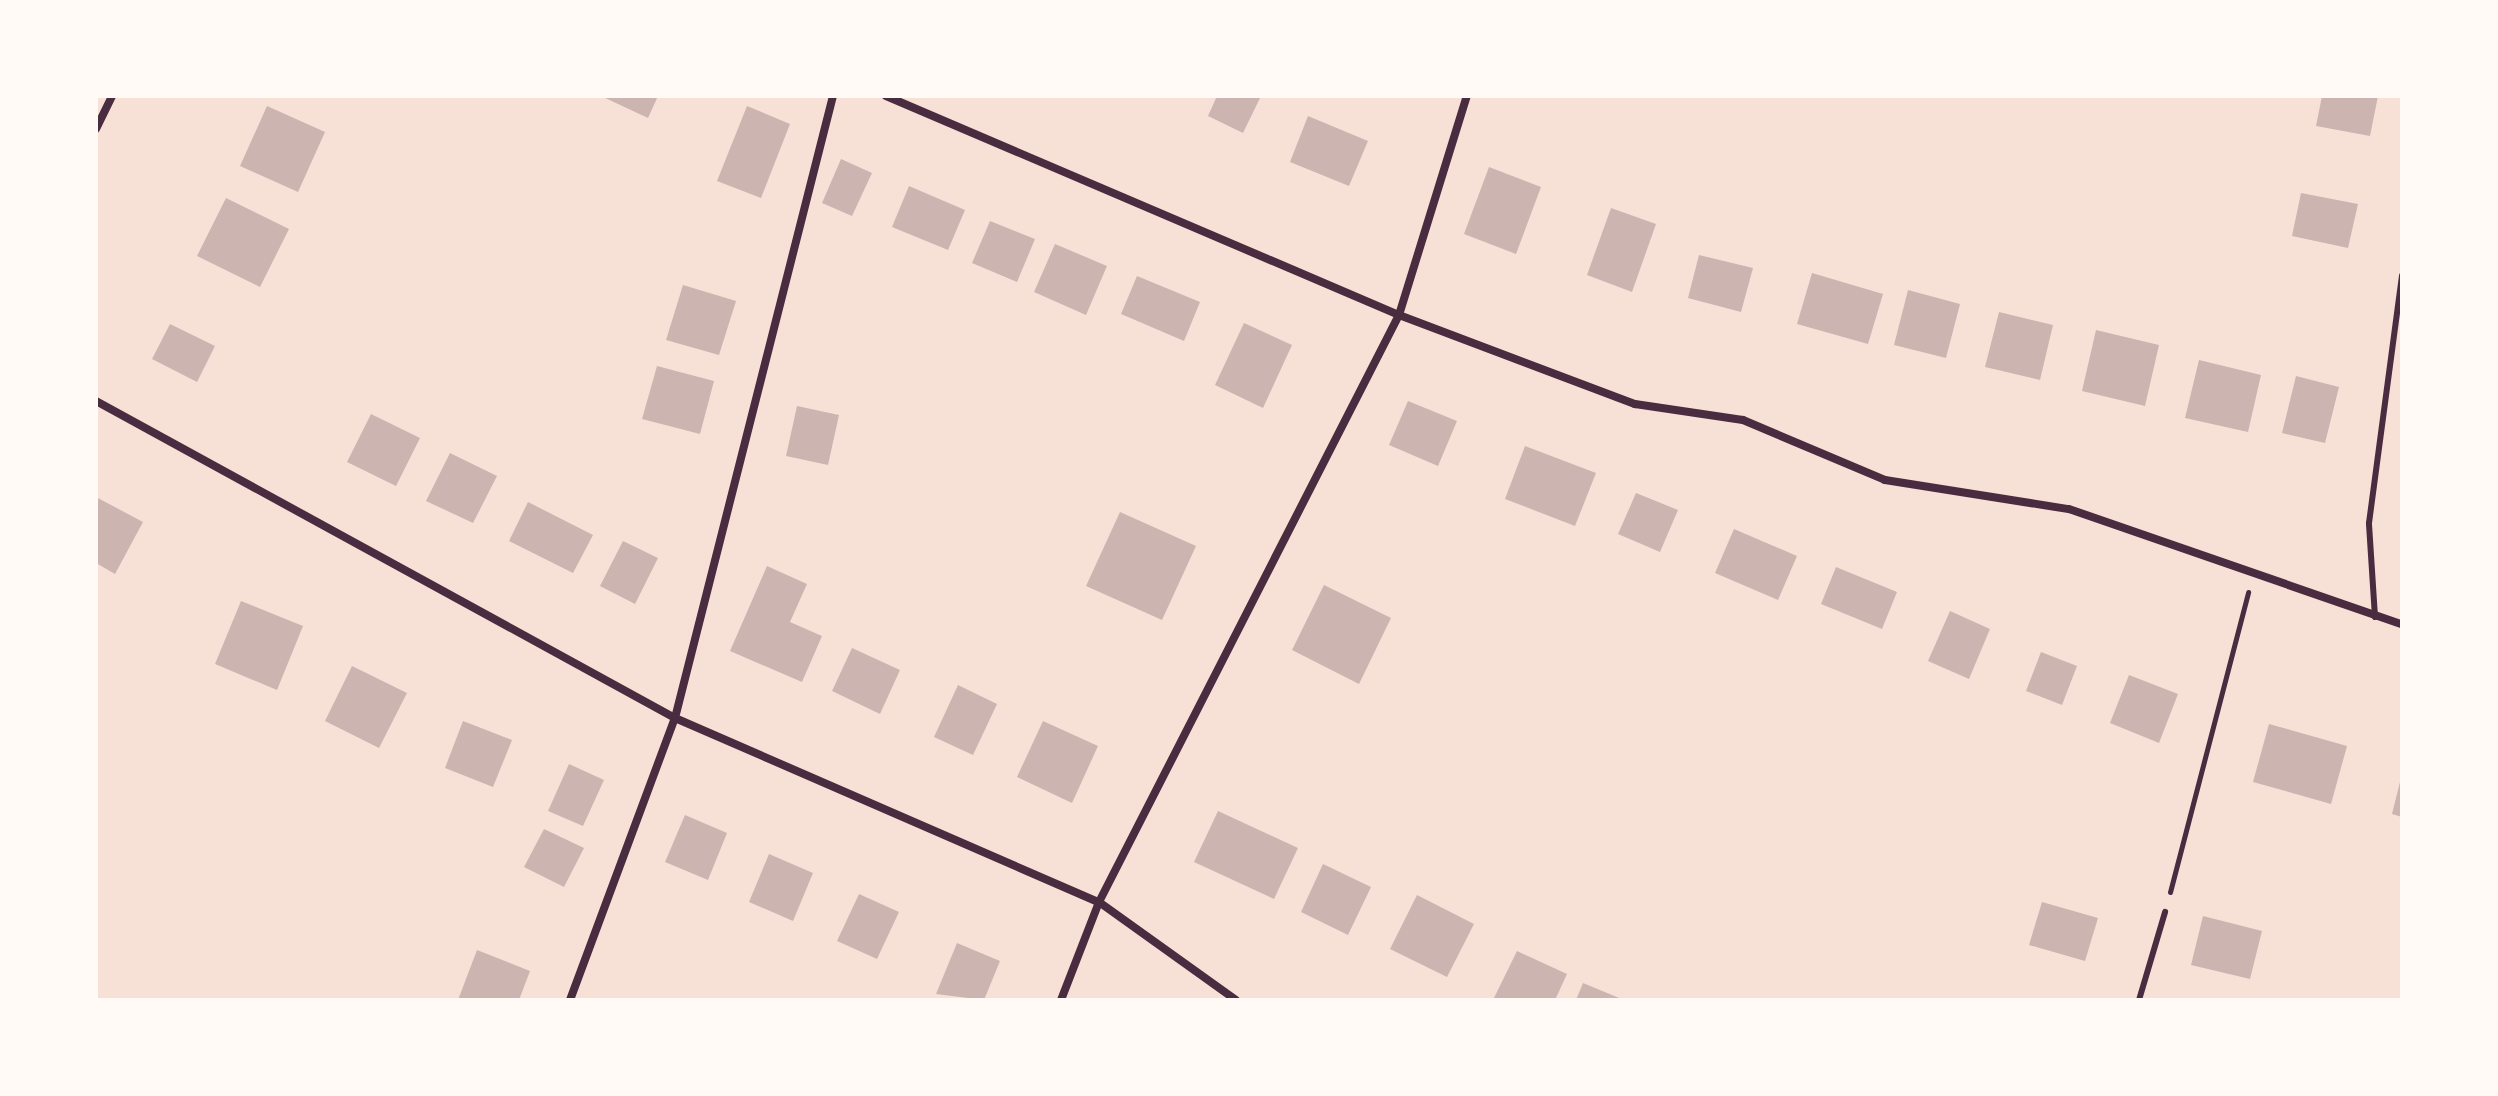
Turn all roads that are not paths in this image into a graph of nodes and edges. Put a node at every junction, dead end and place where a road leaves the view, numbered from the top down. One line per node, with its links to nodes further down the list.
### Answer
1 (112, 96): 5 (street)
2 (833, 96): 11 (street)
3 (886, 96): 7 (street)
4 (1467, 96): 7 (street)
5 (96, 129)
6 (2402, 275): 9 (lane)
7 (1399, 315): 9 (street); 12 (street)
8 (96, 401): 11 (street)
9 (2375, 617): 10 (street)
10 (2402, 624)
11 (675, 718): 12 (street); 14 (street)
12 (1099, 902): 15 (street); 16 (street)
13 (2165, 912): 17 (lane)
14 (570, 1000)
15 (1061, 1000)
16 (1236, 1000)
17 (2139, 1000)

